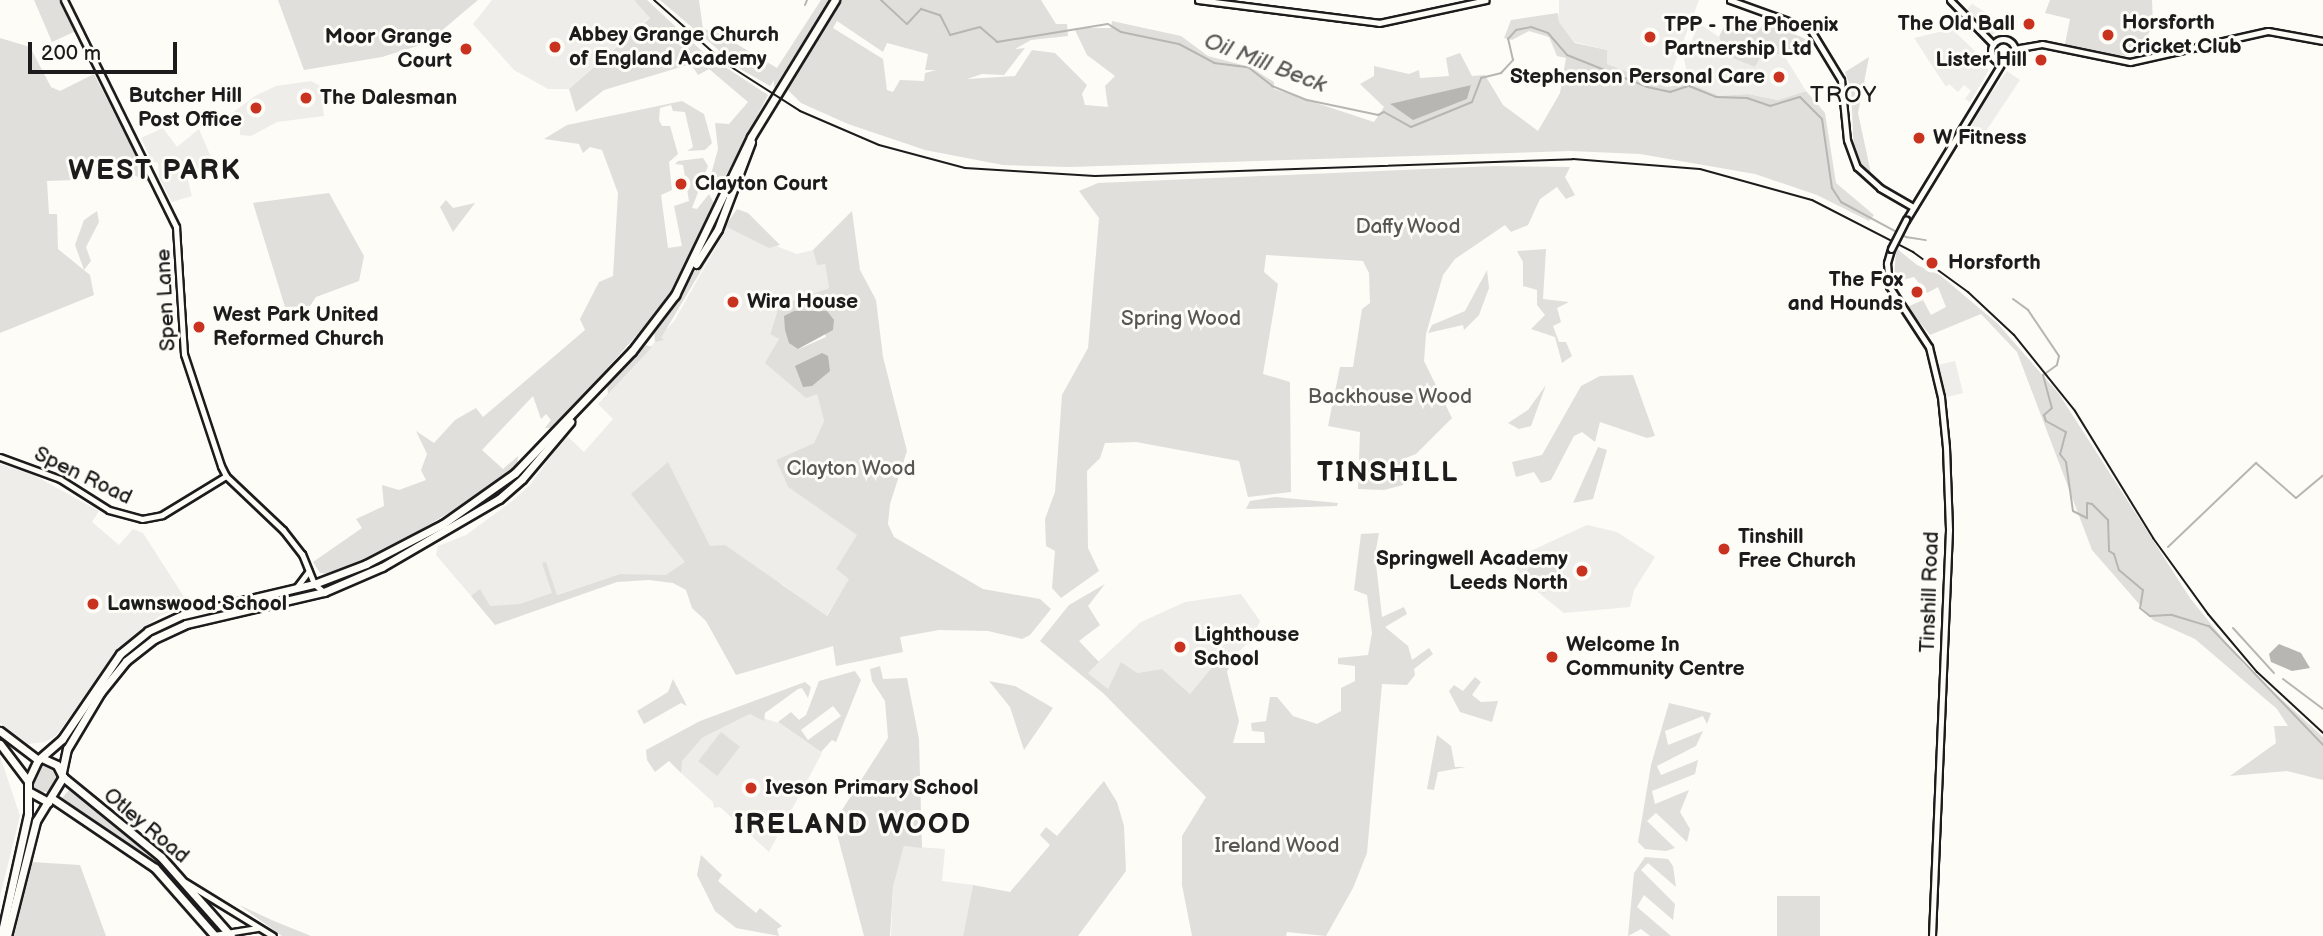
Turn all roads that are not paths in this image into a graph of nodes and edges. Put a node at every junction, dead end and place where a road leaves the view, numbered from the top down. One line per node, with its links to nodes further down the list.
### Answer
1 (64, 0): 17 (street, Spen Lane)
2 (835, 0): 11 (highway)
3 (1198, 0): 4 (street)
4 (1486, 0)
5 (1730, 0): 13 (street)
6 (1950, 0): 8 (street)
7 (2323, 41): 9 (street)
8 (1993, 44): 9 (street); 10 (street)
9 (2014, 49): 10 (street)
10 (2002, 63): 13 (street)
11 (755, 130): 12 (highway); 12 (highway)
12 (727, 196): 14 (highway); 14 (highway)
13 (1911, 206): 38 (street, Tinshill Road, bridge)
14 (687, 275): 15 (highway)
15 (586, 401): 19 (highway); 21 (highway)
16 (0, 457): 17 (street, Spen Road)
17 (226, 476): 18 (street, Spen Lane)
18 (309, 571): 19 (street, Spen Lane); 20 (street)
19 (314, 584): 20 (highway); 21 (street); 22 (street)
20 (296, 588): 25 (highway)
21 (324, 592): 22 (highway)
22 (307, 597): 26 (highway)
23 (0, 731): 25 (highway)
24 (0, 744): 27 (highway)
25 (40, 759): 26 (highway, Otley Road); 27 (highway)
26 (62, 775): 29 (highway); 30 (highway, Otley Road)
27 (28, 781): 28 (highway)
28 (30, 792): 29 (highway, Otley Road); 35 (highway)
29 (50, 800): 34 (highway, Otley Road); 36 (highway)
30 (185, 882): 31 (street); 33 (highway, Otley Road)
31 (239, 913): 32 (street); 33 (street)
32 (260, 929): 33 (street); 37 (street)
33 (232, 933): 34 (street)
34 (214, 935)
35 (1, 936)
36 (8, 936)
37 (273, 936)
38 (1932, 936)

